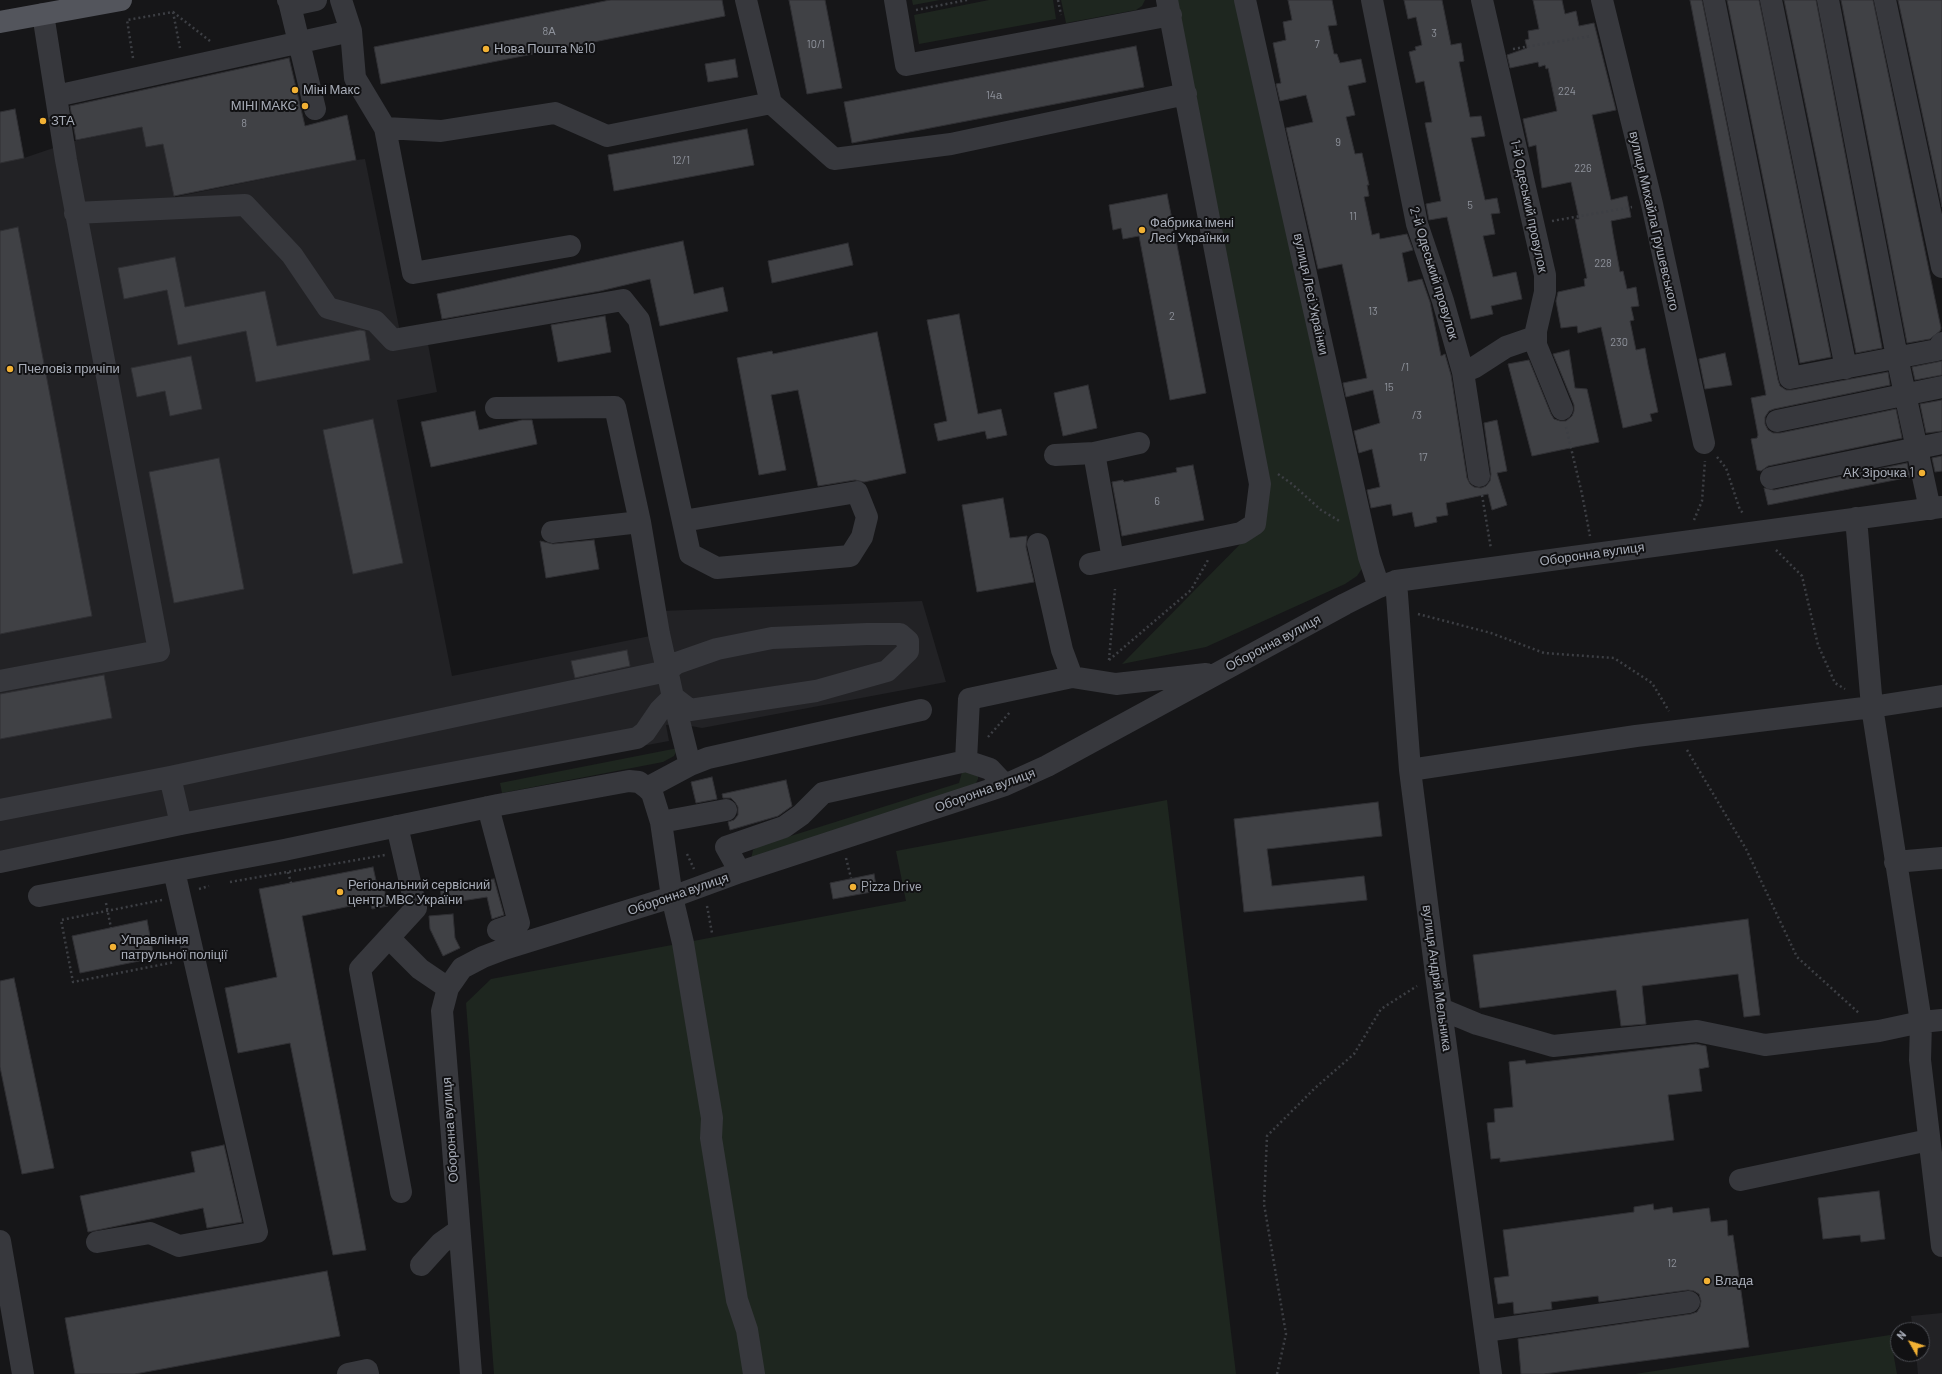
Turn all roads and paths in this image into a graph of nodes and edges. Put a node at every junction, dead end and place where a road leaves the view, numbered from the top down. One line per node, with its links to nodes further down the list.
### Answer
1 (121, 0): 18 (main road)
2 (316, 0): 14 (street)
3 (341, 0): 20 (street)
4 (746, 0): 29 (street)
5 (967, 0): 15 (path)
6 (1245, 0): 63 (street, вулиця Лесі Українки)
7 (1372, 0): 41 (street, 2-й Одеський провулок)
8 (1482, 0): 23 (street, 1-й Одеський провулок)
9 (1602, 0): 21 (street, вулиця Михайла Грушевського)
10 (1714, 0): 40 (street)
11 (1770, 0): 40 (street)
12 (1828, 0): 39 (street)
13 (1885, 0): 36 (street)
14 (289, 1): 22 (street)
15 (896, 7): 16 (street)
16 (1169, 8): 27 (street)
17 (172, 12): 24 (path); 25 (path); 26 (path)
18 (43, 14): 19 (main road); 28 (street)
19 (0, 22)
20 (351, 32): 22 (street); 31 (street)
21 (1609, 33): 23 (path); 32 (street, вулиця Михайла Грушевського)
22 (299, 43): 24 (street); 30 (street)
23 (1494, 52): 34 (street, 1-й Одеський провулок)
24 (231, 58): 25 (street)
25 (183, 68): 26 (street)
26 (136, 79): 28 (street)
27 (1186, 94): 29 (street); 53 (street)
28 (56, 96): 33 (street)
29 (771, 103): 31 (street)
30 (315, 109)
31 (385, 128): 35 (street)
32 (1652, 204): 34 (path); 48 (street, вулиця Михайла Грушевського)
33 (75, 213): 58 (street); 77 (street)
34 (1534, 224): 37 (street, 1-й Одеський провулок)
35 (570, 246)
36 (1942, 267)
37 (1535, 337): 41 (street); 45 (street, 1-й Одеський провулок)
38 (1942, 343): 39 (street)
39 (1897, 357): 40 (street); 43 (street)
40 (1846, 368)
41 (1463, 372): 54 (street, 2-й Одеський провулок)
42 (1942, 386): 43 (street)
43 (1905, 395): 46 (street); 50 (street)
44 (496, 408): 60 (street)
45 (1562, 409): 65 (path)
46 (1777, 421)
47 (1139, 443): 51 (street)
48 (1704, 443): 59 (path); 61 (path)
49 (1942, 443): 50 (street)
50 (1916, 448): 55 (street); 56 (street)
51 (1094, 453): 52 (street); 68 (street)
52 (1055, 455)
53 (1255, 458): 63 (path); 64 (street)
54 (1479, 476): 67 (path)
55 (1771, 478)
56 (1936, 508): 57 (street, Оборонна вулиця)
57 (1856, 518): 61 (street, Оборонна вулиця); 81 (street)
58 (683, 521): 58 (street)
59 (1694, 521)
60 (640, 522): 62 (street); 74 (street)
61 (1751, 523): 70 (street, Оборонна вулиця); 81 (path)
62 (552, 532)
63 (1364, 534): 70 (street, вулиця Лесі Українки)
64 (1221, 537): 68 (street); 73 (path)
65 (1591, 542)
66 (1038, 544): 76 (street)
67 (1492, 555)
68 (1113, 559): 69 (street)
69 (1090, 564)
70 (1387, 584): 72 (street, вулиця Андрія Мельника); 75 (street, Оборонна вулиця)
71 (1115, 589): 73 (path)
72 (1398, 609): 84 (path); 88 (street, вулиця Андрія Мельника)
73 (1109, 660): 78 (path)
74 (667, 671): 80 (street); 80 (street); 89 (street)
75 (1217, 673): 78 (street); 90 (street, Оборонна вулиця)
76 (1072, 677): 78 (street); 86 (street)
77 (0, 681)
78 (1116, 684)
79 (1942, 696): 81 (street)
80 (673, 697): 87 (street); 96 (street)
81 (1872, 707): 84 (street); 102 (street)
82 (1014, 708): 85 (path)
83 (921, 710): 87 (street)
84 (1680, 730): 88 (street); 118 (path)
85 (987, 737)
86 (966, 760): 90 (street); 104 (street)
87 (690, 765): 91 (street)
88 (1410, 770): 114 (street, вулиця Андрія Мельника)
89 (170, 777): 93 (street); 96 (street)
90 (1005, 785): 104 (street, Оборонна вулиця)
91 (647, 788): 92 (street); 95 (street)
92 (488, 807): 97 (street); 111 (street)
93 (0, 810)
94 (726, 810): 95 (street)
95 (661, 822): 99 (street)
96 (180, 824): 101 (street)
97 (397, 826): 103 (street); 113 (street)
98 (845, 851): 105 (path)
99 (666, 857): 107 (path); 109 (street)
100 (1942, 858): 102 (street)
101 (0, 862)
102 (1895, 862): 117 (street)
103 (174, 871): 106 (street); 124 (street)
104 (740, 872): 107 (street, Оборонна вулиця)
105 (852, 878)
106 (103, 884): 108 (street); 110 (path)
107 (702, 886): 109 (street, Оборонна вулиця); 112 (path)
108 (39, 896)
109 (672, 897): 115 (street, Оборонна вулиця); 133 (street)
110 (111, 928)
111 (498, 930)
112 (712, 933)
113 (389, 938): 115 (street); 121 (street)
114 (1436, 974): 116 (street, вулиця Андрія Мельника); 134 (path)
115 (448, 988): 122 (street, Оборонна вулиця)
116 (1441, 1009): 118 (street); 128 (street, вулиця Андрія Мельника)
117 (1932, 1021): 118 (street); 119 (street)
118 (1879, 1031)
119 (1928, 1140): 120 (street); 125 (street)
120 (1740, 1180)
121 (401, 1192)
122 (458, 1231): 126 (street); 132 (street, Оборонна вулиця)
123 (0, 1241): 129 (street)
124 (97, 1242)
125 (1942, 1246)
126 (421, 1264)
127 (1689, 1302): 128 (street)
128 (1485, 1330): 135 (street, вулиця Андрія Мельника)
129 (23, 1374)
130 (348, 1374): 131 (street)
131 (368, 1374)
132 (471, 1374)
133 (754, 1374)
134 (1277, 1374)
135 (1491, 1374)

